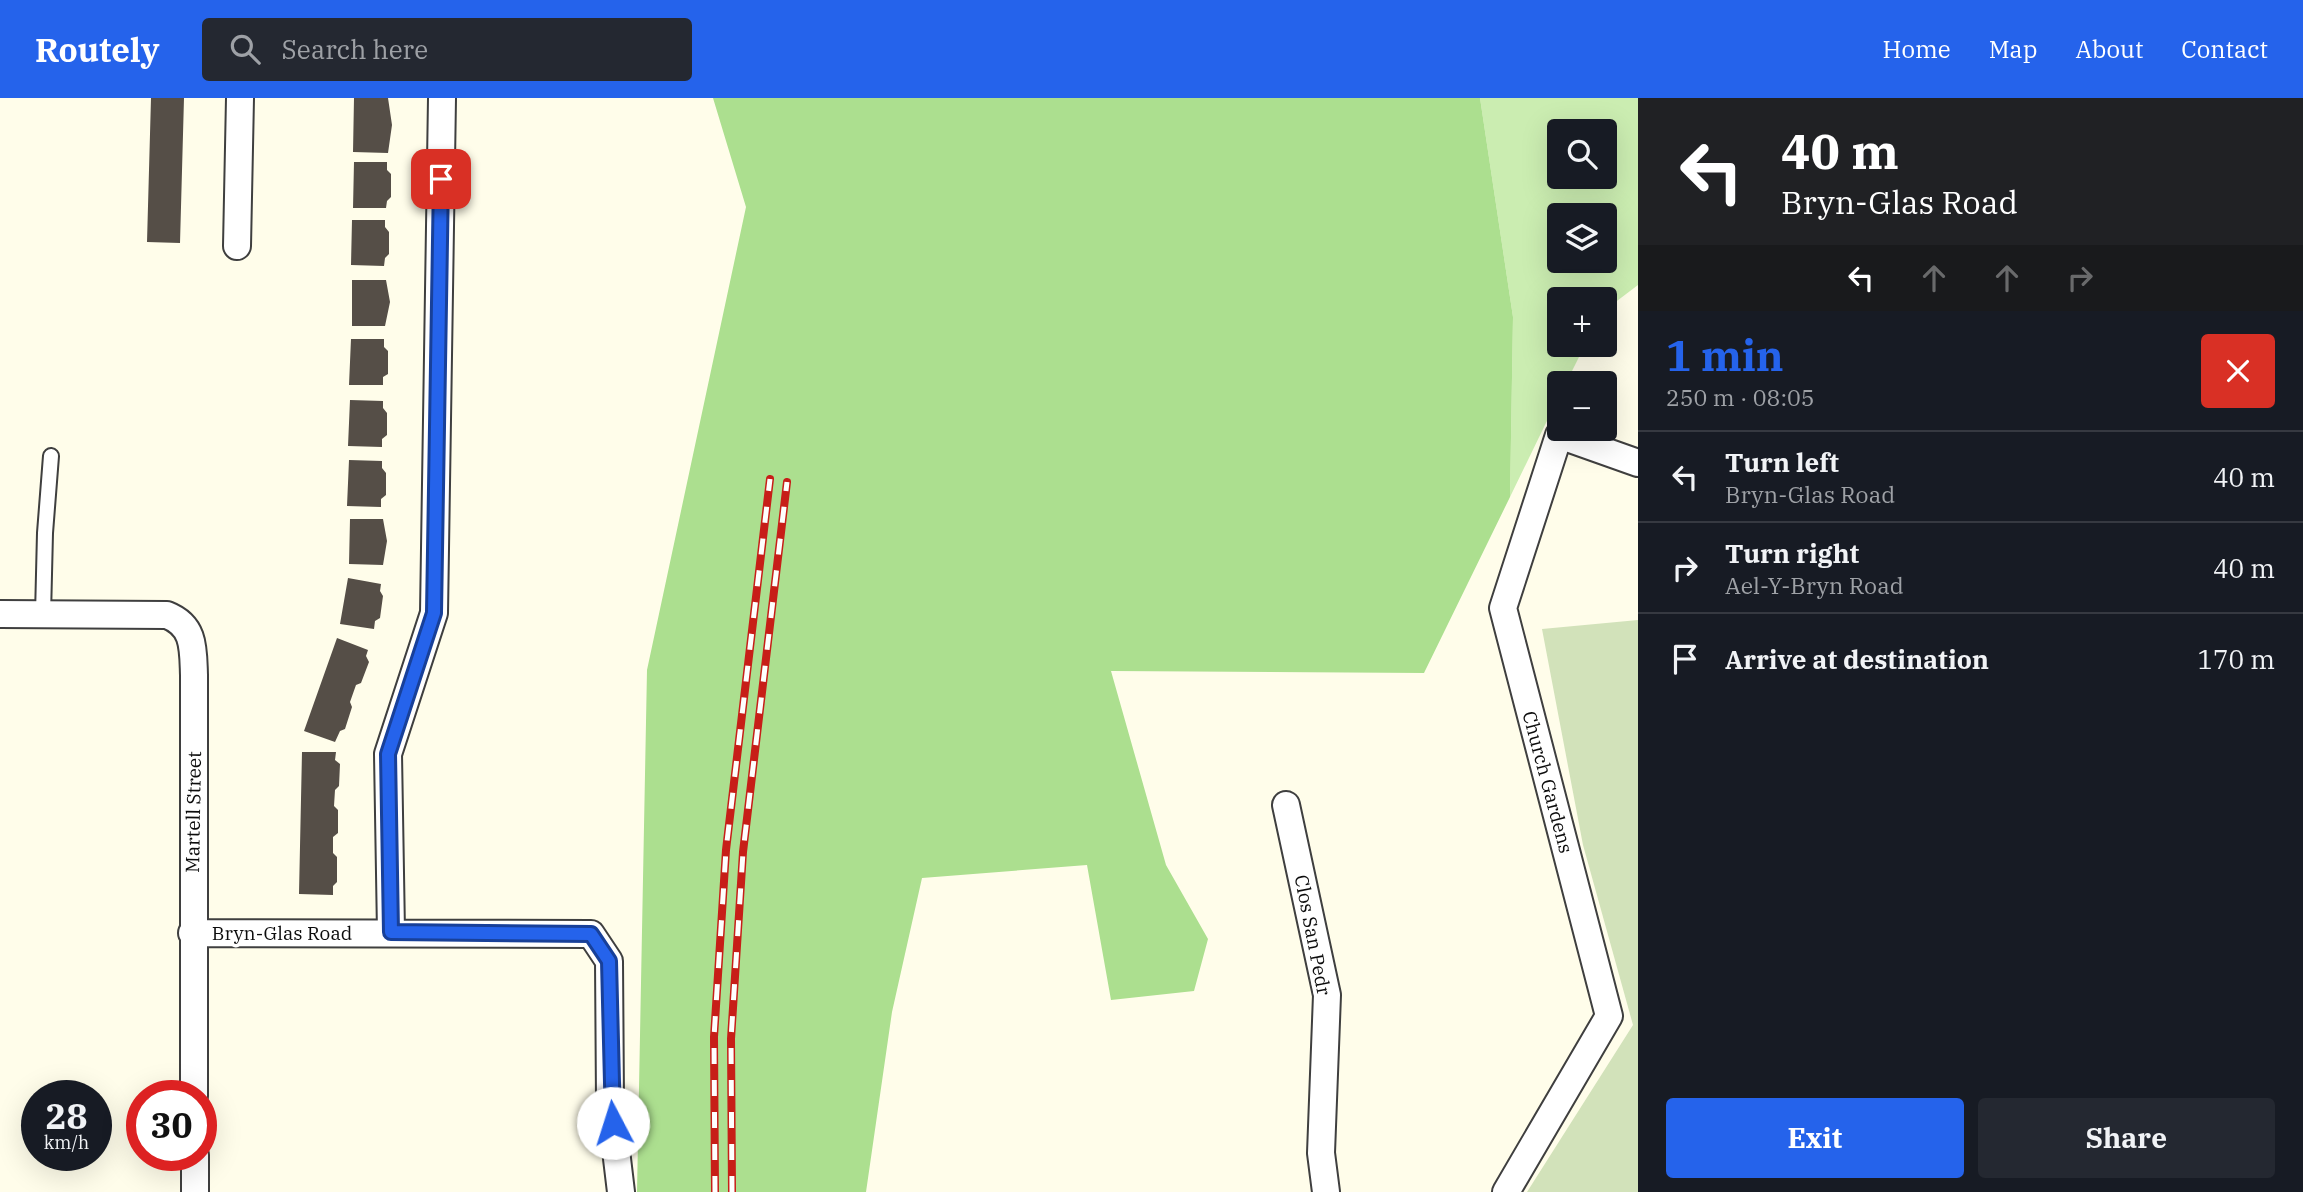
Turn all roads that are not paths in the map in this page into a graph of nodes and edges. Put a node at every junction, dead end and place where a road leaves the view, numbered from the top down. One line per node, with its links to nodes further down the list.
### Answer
1 (240, 98): 3 (street)
2 (442, 98): 9 (street)
3 (237, 246)
4 (51, 456): 7 (lane)
5 (1638, 463): 16 (street, Church Gardens)
6 (0, 614): 7 (street)
7 (43, 615): 10 (street, Martell Street)
8 (1286, 805): 15 (street, Clos San Pedr)
9 (391, 932): 10 (street, Bryn-Glas Road); 14 (street, Bryn-Glas Road)
10 (192, 933): 11 (street, Martell Street)
11 (194, 1080)
12 (195, 1171): 13 (street)
13 (195, 1192)
14 (621, 1192)
15 (1326, 1192)
16 (1506, 1192)

